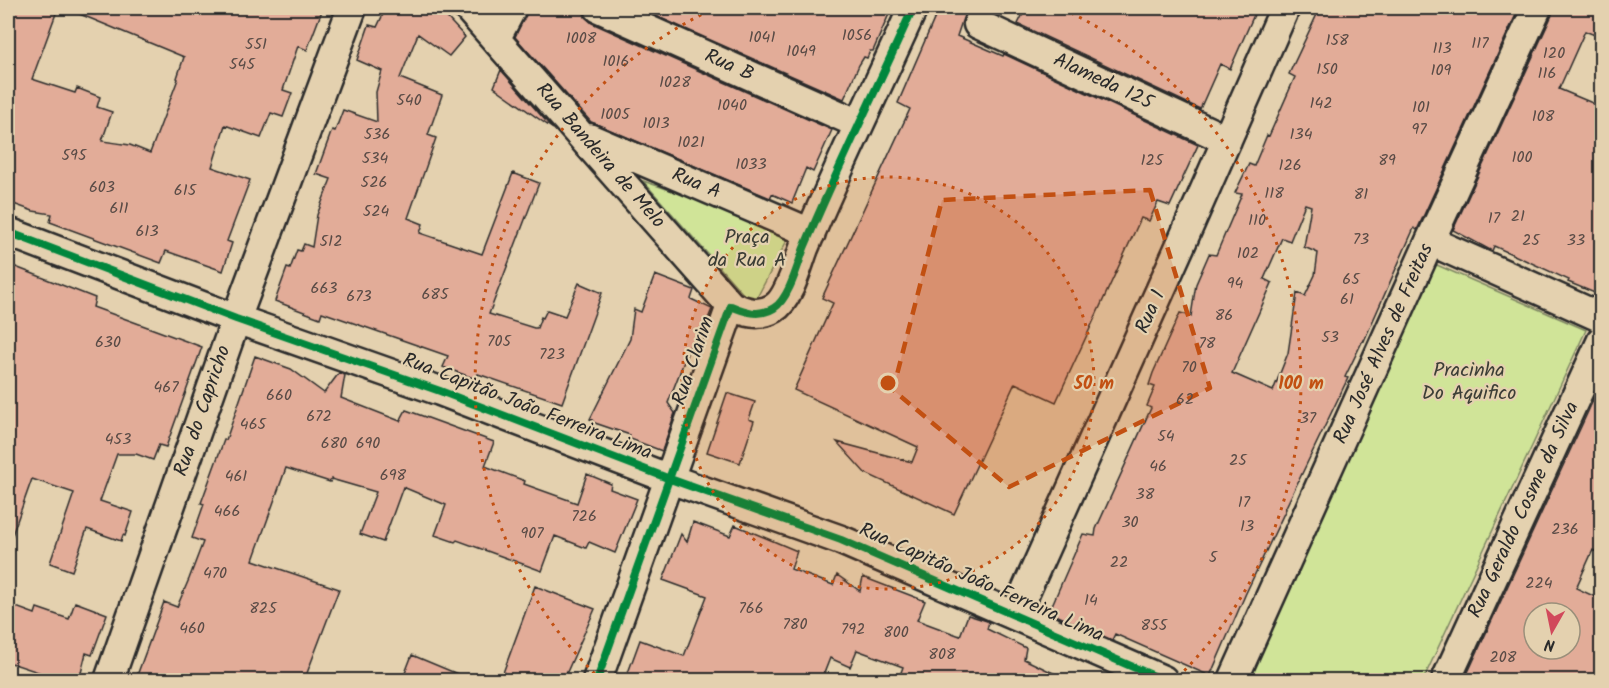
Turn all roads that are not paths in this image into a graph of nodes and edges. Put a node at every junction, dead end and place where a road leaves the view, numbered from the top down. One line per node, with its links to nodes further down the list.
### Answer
1 (352, 8): 18 (street, Rua do Capricho)
2 (468, 8): 9 (street, Rua Bandeira de Melo)
3 (512, 8): 9 (street)
4 (599, 8): 10 (street, Rua B)
5 (1285, 8): 12 (street, Rua 1)
6 (1537, 8): 15 (street, Rua José Alves de Freitas)
7 (907, 9): 10 (street, Rua Clarim)
8 (978, 24): 12 (street, Alameda 125)
9 (496, 38): 11 (street, Rua Bandeira de Melo)
10 (859, 124): 14 (street, Rua Clarim)
11 (581, 135): 14 (street, Rua A); 16 (street, Rua Bandeira de Melo)
12 (1227, 140): 21 (street, Rua 1)
13 (8, 232): 18 (street, Rua Capitão João Ferreira Lima)
14 (811, 233): 16 (street, Rua Clarim)
15 (1430, 241): 17 (street); 26 (street, Rua José Alves de Freitas)
16 (730, 306): 20 (street, Rua Clarim)
17 (1602, 318)
18 (236, 319): 20 (street, Rua Capitão João Ferreira Lima); 23 (street, Rua do Capricho)
19 (1602, 340): 27 (street, Rua Geraldo Cosme da Silva)
20 (670, 479): 21 (street, Rua Capitão João Ferreira Lima); 24 (street, Rua Clarim)
21 (1015, 615): 22 (street, Rua Capitão João Ferreira Lima)
22 (1107, 670): 25 (street, Rua Capitão João Ferreira Lima)
23 (108, 681)
24 (597, 681)
25 (1163, 681)
26 (1233, 681)
27 (1446, 681)

